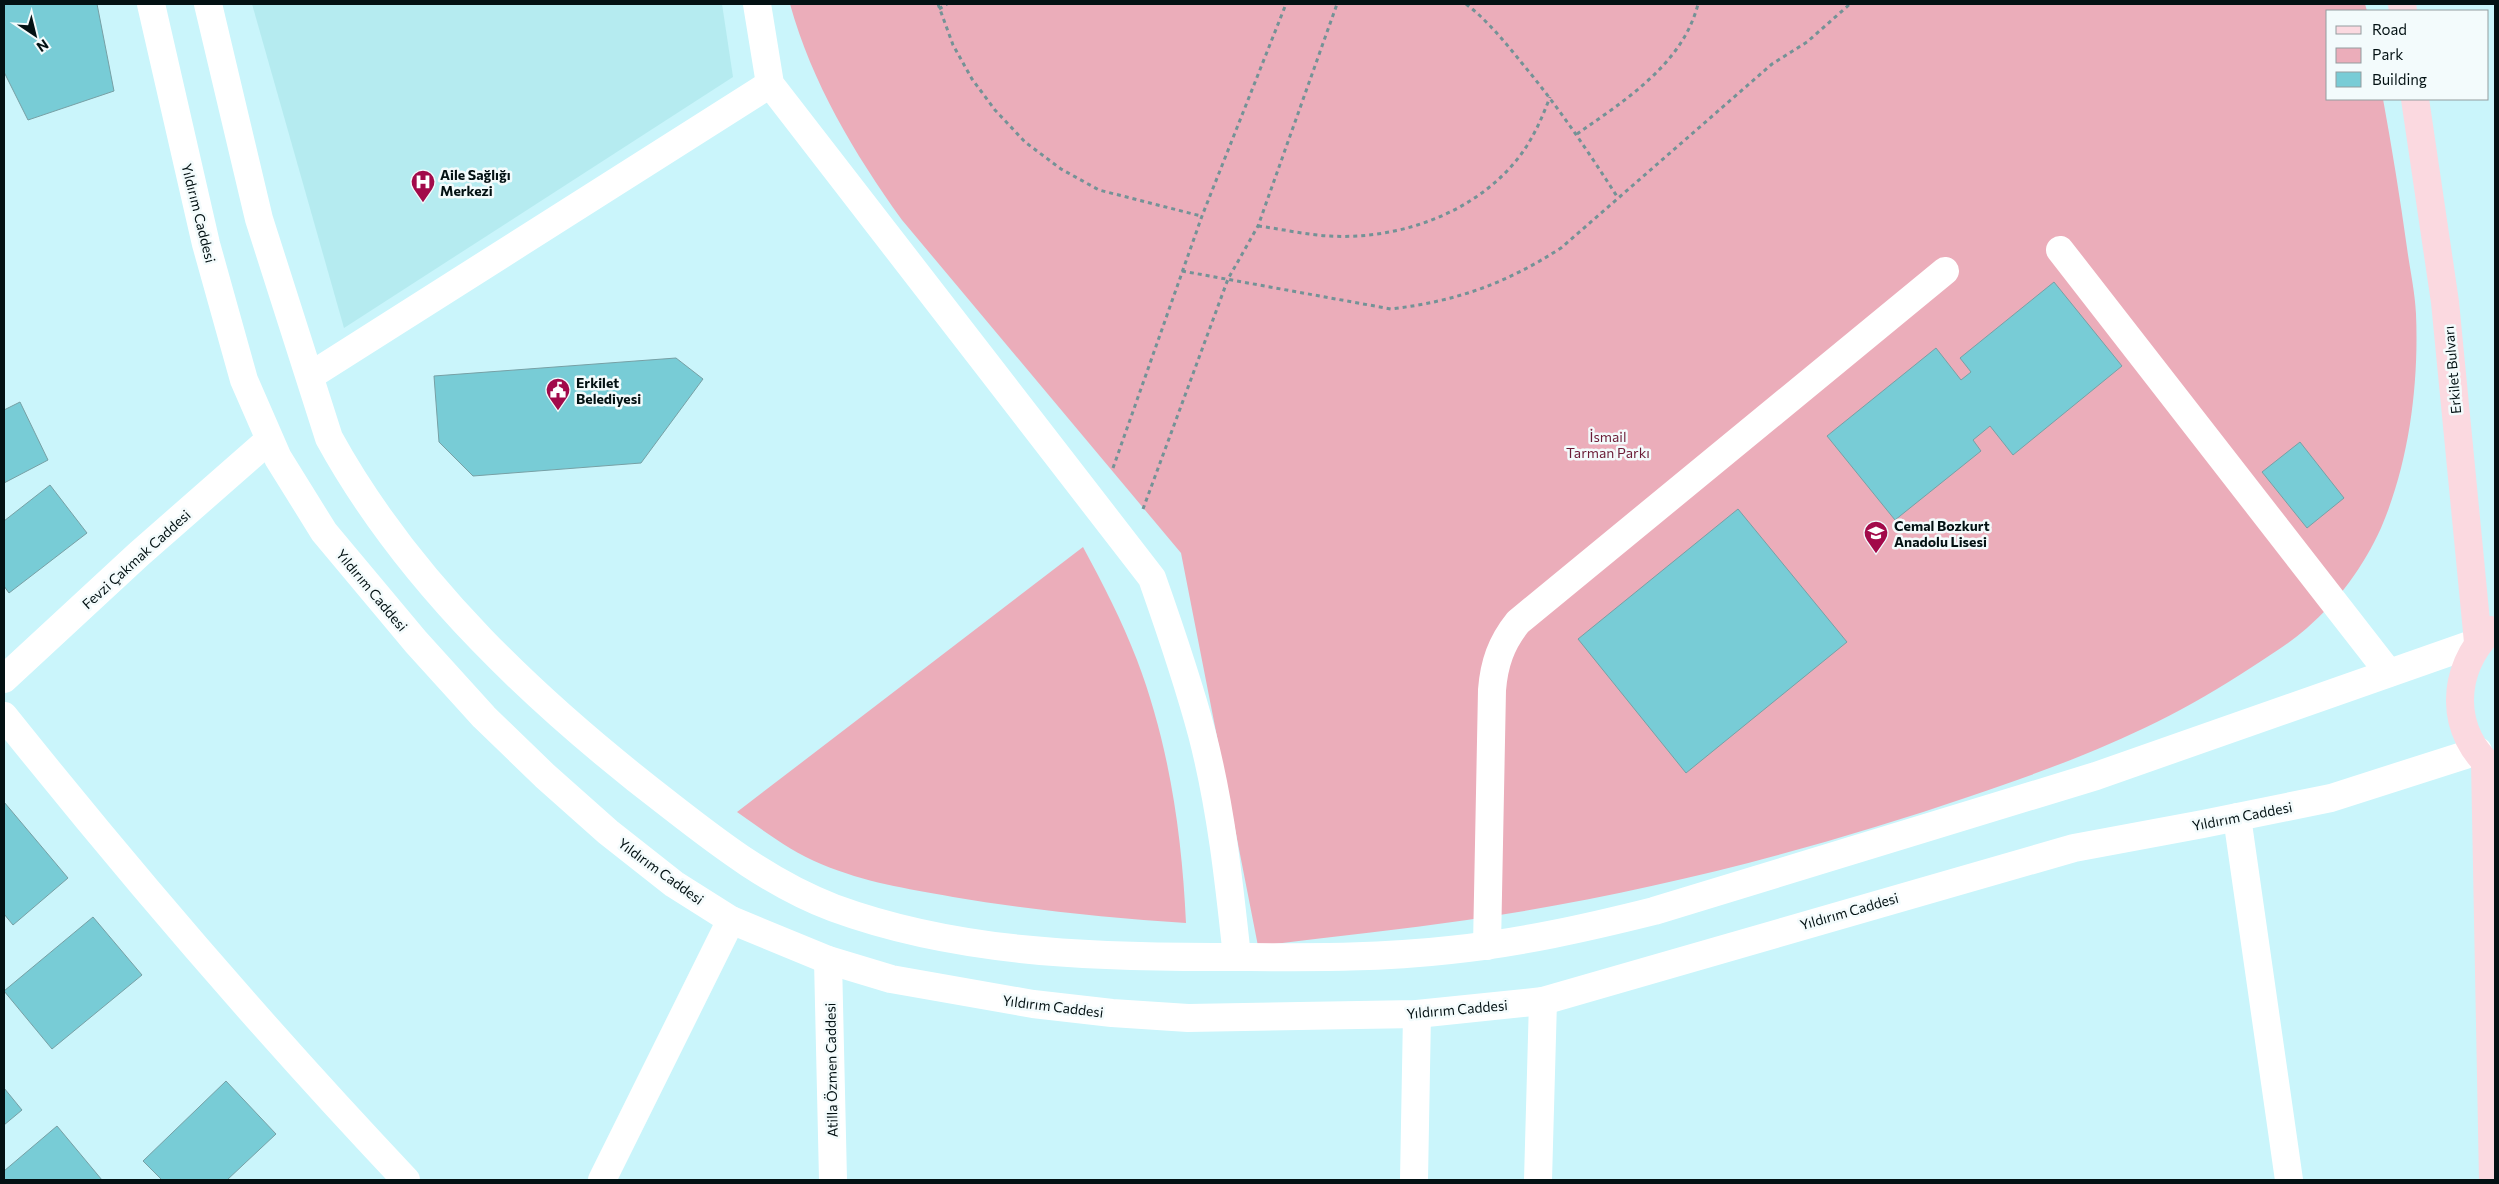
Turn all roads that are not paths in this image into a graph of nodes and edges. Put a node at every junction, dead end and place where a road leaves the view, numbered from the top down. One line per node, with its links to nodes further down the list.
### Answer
1 (151, 4): 9 (street, Yıldırım Caddesi)
2 (208, 4): 8 (street)
3 (757, 4): 4 (street)
4 (770, 84): 8 (street); 18 (street)
5 (2416, 100): 10 (main road, Erkilet Bulvarı)
6 (2060, 250): 11 (street)
7 (1945, 271): 17 (street)
8 (310, 376): 18 (street)
9 (269, 440): 12 (street, Fevzi Çakmak Caddesi); 16 (street, Yıldırım Caddesi)
10 (2486, 634): 11 (street); 14 (main road)
11 (2389, 673): 17 (street)
12 (4, 679)
13 (4, 716): 22 (street)
14 (2486, 761): 15 (street, Yıldırım Caddesi); 28 (main road)
15 (2237, 818): 20 (street, Yıldırım Caddesi); 27 (street)
16 (731, 920): 19 (street, Yıldırım Caddesi); 23 (street)
17 (1487, 946): 18 (street)
18 (1237, 957)
19 (828, 960): 21 (street, Yıldırım Caddesi); 24 (street, Atilla Özmen Caddesi)
20 (1543, 1000): 21 (street, Yıldırım Caddesi); 26 (street)
21 (1417, 1014): 25 (street)
22 (406, 1180)
23 (602, 1180)
24 (834, 1180)
25 (1414, 1180)
26 (1538, 1180)
27 (2289, 1180)
28 (2494, 1180)

